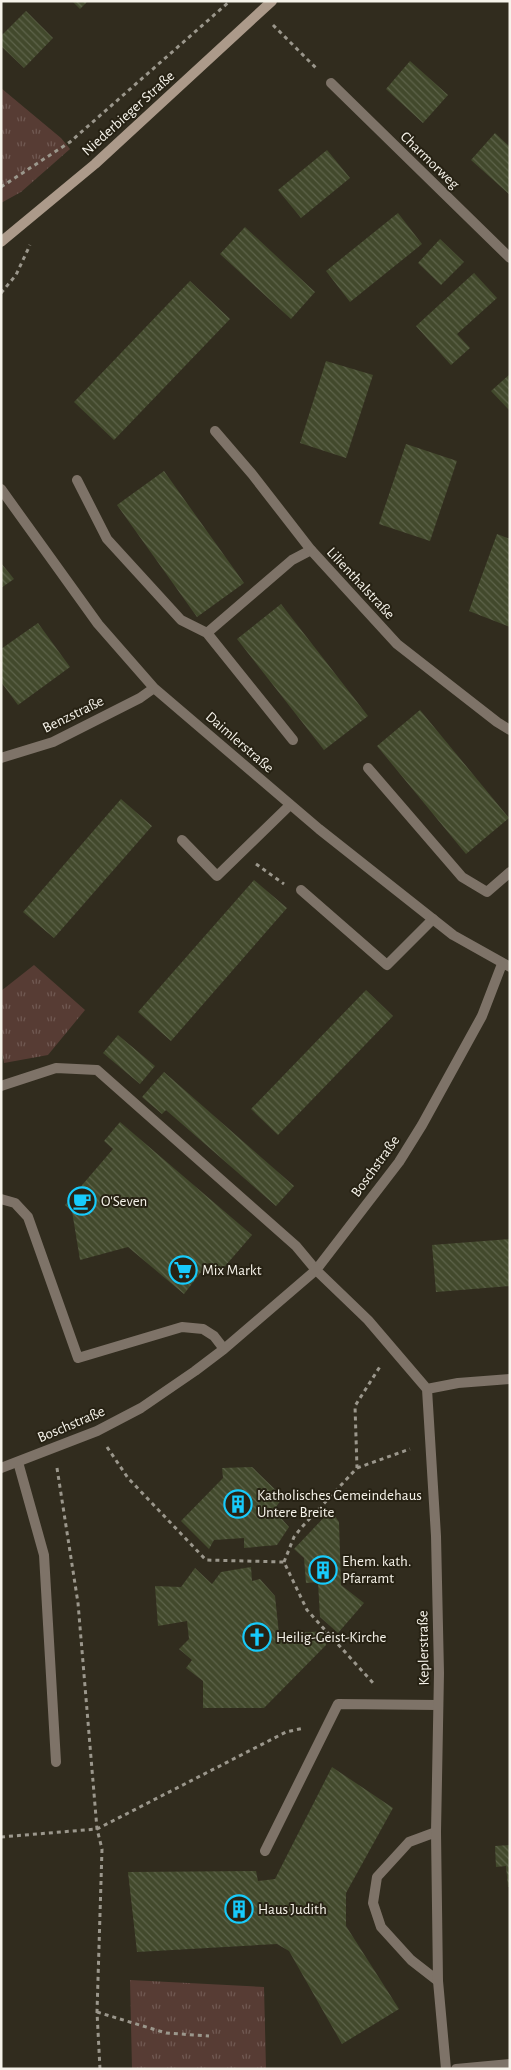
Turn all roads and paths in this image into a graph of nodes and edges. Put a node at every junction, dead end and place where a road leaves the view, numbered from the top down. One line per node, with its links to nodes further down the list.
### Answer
1 (230, 1): 5 (path)
2 (272, 1): 3 (main road, Niederbieger Straße)
3 (260, 12): 4 (path); 6 (main road, Niederbieger Straße)
4 (331, 83): 7 (street, Charmorweg)
5 (1, 187)
6 (1, 242)
7 (510, 258)
8 (215, 431): 11 (street, Lilienthalstraße)
9 (77, 480): 12 (street)
10 (1, 489): 13 (street, Daimlerstraße)
11 (311, 550): 12 (street); 14 (street, Lilienthalstraße)
12 (207, 633): 15 (street)
13 (154, 688): 16 (street, Benzstraße); 18 (street, Daimlerstraße)
14 (510, 730)
15 (293, 740)
16 (1, 758)
17 (368, 768): 21 (street)
18 (290, 805): 20 (street); 23 (street, Daimlerstraße)
19 (182, 840): 20 (street)
20 (242, 852): 22 (path)
21 (510, 872)
22 (301, 890): 23 (street)
23 (433, 919): 24 (street, Daimlerstraße)
24 (506, 965): 27 (street, Boschstraße)
25 (1, 1086): 27 (street)
26 (1, 1199): 29 (street)
27 (316, 1270): 28 (street); 29 (street, Boschstraße)
28 (392, 1347): 31 (street); 37 (path)
29 (224, 1349): 32 (street, Boschstraße)
30 (510, 1379): 31 (street)
31 (427, 1389): 33 (street, Keplerstraße)
32 (97, 1431): 34 (street, Boschstraße); 38 (path)
33 (431, 1442): 37 (path); 40 (street, Keplerstraße)
34 (53, 1449): 35 (street, Boschstraße); 43 (path)
35 (18, 1462): 36 (street, Boschstraße); 42 (street)
36 (1, 1468)
37 (356, 1468): 38 (path)
38 (284, 1562): 39 (path)
39 (393, 1705): 40 (street); 41 (street)
40 (438, 1705): 44 (street, Keplerstraße)
41 (329, 1724): 43 (path); 46 (street)
42 (56, 1762)
43 (97, 1829): 45 (path); 48 (path)
44 (436, 1832): 47 (street, Keplerstraße); 47 (street)
45 (1, 1837)
46 (265, 1851)
47 (438, 1981): 52 (street, Keplerstraße)
48 (97, 2012): 49 (path); 51 (path)
49 (209, 2036)
50 (510, 2064): 53 (street)
51 (100, 2069)
52 (446, 2069)
53 (456, 2069)

